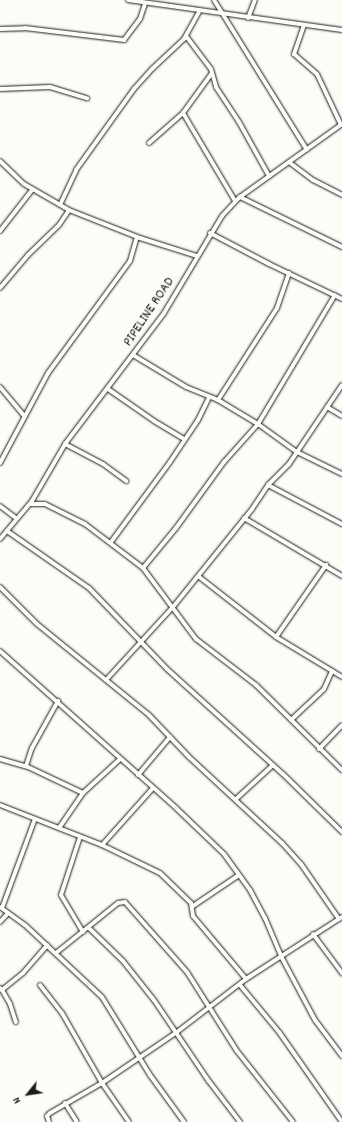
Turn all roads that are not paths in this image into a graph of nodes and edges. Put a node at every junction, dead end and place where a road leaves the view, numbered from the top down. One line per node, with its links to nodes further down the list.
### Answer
1 (128, 0): 4 (street)
2 (214, 0): 6 (street)
3 (255, 0): 7 (street)
4 (145, 4): 5 (street); 9 (street)
5 (199, 12): 6 (street); 11 (street)
6 (223, 15): 7 (street); 20 (street)
7 (248, 18): 8 (street)
8 (304, 25): 10 (street); 18 (street)
9 (0, 29)
10 (342, 30)
11 (186, 36): 12 (street); 28 (street)
12 (212, 73): 13 (street); 14 (street)
13 (205, 81): 14 (street); 17 (street)
14 (214, 83): 23 (street)
15 (0, 89): 16 (street)
16 (87, 98)
17 (182, 113): 19 (street); 27 (street)
18 (342, 125): 20 (street, PIPELINE ROAD)
19 (150, 143)
20 (307, 150): 22 (street, PIPELINE ROAD)
21 (0, 161): 24 (street)
22 (289, 162): 23 (street, PIPELINE ROAD); 25 (street)
23 (269, 176): 26 (street, PIPELINE ROAD)
24 (32, 190): 28 (street); 30 (street)
25 (342, 195)
26 (240, 197): 27 (street, PIPELINE ROAD); 33 (street)
27 (235, 201): 31 (street, PIPELINE ROAD)
28 (60, 205): 29 (street)
29 (69, 210): 32 (street); 36 (street)
30 (0, 231)
31 (210, 233): 34 (street, PIPELINE ROAD); 35 (street)
32 (137, 237): 34 (street); 46 (street)
33 (342, 247)
34 (197, 256): 39 (street, PIPELINE ROAD)
35 (289, 273): 37 (street); 44 (street)
36 (0, 288)
37 (335, 295): 38 (street); 48 (street)
38 (342, 299)
39 (132, 356): 42 (street, PIPELINE ROAD); 43 (street)
40 (342, 385): 45 (street)
41 (0, 387): 46 (street)
42 (108, 389): 49 (street); 50 (street, PIPELINE ROAD)
43 (209, 397): 44 (street); 49 (street)
44 (218, 400): 48 (street)
45 (327, 407): 47 (street); 51 (street)
46 (24, 416): 52 (street)
47 (342, 416)
48 (258, 424): 51 (street); 65 (street)
49 (184, 439): 63 (street)
50 (65, 444): 54 (street); 56 (street, PIPELINE ROAD)
51 (297, 452): 53 (street); 55 (street)
52 (0, 463)
53 (342, 474)
54 (126, 481)
55 (268, 485): 59 (street); 60 (street)
56 (30, 504): 58 (street, PIPELINE ROAD); 63 (street)
57 (0, 506): 58 (street)
58 (16, 518): 61 (street, PIPELINE ROAD)
59 (244, 518): 64 (street); 66 (street)
60 (342, 524)
61 (7, 531): 62 (street, PIPELINE ROAD); 71 (street)
62 (0, 539)
63 (111, 542): 65 (street)
64 (326, 565): 67 (street); 70 (street)
65 (143, 568): 69 (street)
66 (198, 576): 69 (street); 70 (street)
67 (342, 576)
68 (0, 587): 75 (street)
69 (173, 607): 71 (street); 77 (street)
70 (276, 637): 73 (street)
71 (139, 642): 75 (street); 83 (street)
72 (0, 650): 76 (street)
73 (332, 671): 74 (street); 77 (street)
74 (342, 677)
75 (106, 680): 79 (street)
76 (58, 701): 82 (street); 84 (street)
77 (291, 720): 80 (street)
78 (342, 725): 80 (street)
79 (170, 737): 86 (street); 89 (street)
80 (319, 749): 85 (street)
81 (0, 759): 84 (street)
82 (120, 759): 86 (street); 88 (street)
83 (273, 765): 89 (street); 93 (street)
84 (26, 766): 88 (street)
85 (342, 770)
86 (138, 775): 87 (street)
87 (153, 788): 95 (street); 96 (street)
88 (83, 793): 92 (street)
89 (236, 799): 100 (street)
90 (0, 805): 91 (street)
91 (35, 819): 92 (street); 98 (street)
92 (60, 828): 94 (street)
93 (342, 832)
94 (80, 838): 95 (street); 103 (street)
95 (102, 845): 97 (street)
96 (239, 874): 97 (street); 107 (street)
97 (193, 906): 109 (street)
98 (1, 907): 99 (street)
99 (8, 913): 101 (street); 105 (street)
100 (340, 918): 104 (street)
101 (0, 922)
102 (89, 928): 103 (street); 113 (street); 115 (street)
103 (83, 932): 106 (street)
104 (313, 934): 107 (street); 108 (street)
105 (47, 945): 106 (street); 112 (street)
106 (56, 954): 116 (street)
107 (282, 958): 109 (street); 117 (street)
108 (342, 973)
109 (246, 979): 111 (street)
110 (40, 985): 118 (street)
111 (240, 985): 113 (street); 126 (street)
112 (1, 989): 114 (street)
113 (210, 1006): 115 (street); 125 (street)
114 (16, 1022)
115 (177, 1032): 116 (street); 124 (street)
116 (140, 1056): 118 (street); 123 (street)
117 (342, 1056)
118 (102, 1083): 119 (street); 122 (street)
119 (65, 1103): 120 (street); 121 (street)
120 (49, 1122)
121 (77, 1122)
122 (130, 1122)
123 (184, 1122)
124 (240, 1122)
125 (293, 1122)
126 (342, 1122)

